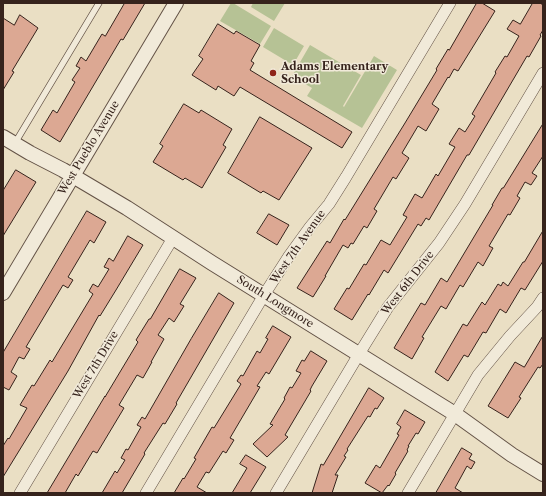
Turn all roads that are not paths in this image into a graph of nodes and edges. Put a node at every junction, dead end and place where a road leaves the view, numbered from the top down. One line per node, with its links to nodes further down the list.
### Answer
1 (99, 3): 5 (lane)
2 (176, 3): 6 (street, West Pueblo Avenue)
3 (450, 3): 9 (street, West 7th Avenue)
4 (543, 74): 11 (street, West 6th Drive)
5 (9, 140): 6 (street, South Longmore)
6 (73, 176): 7 (street, South Longmore); 8 (street, West Pueblo Avenue)
7 (173, 238): 9 (street, South Longmore); 14 (street, West 7th Drive)
8 (3, 293)
9 (264, 295): 11 (street, South Longmore); 15 (street, West 7th Avenue)
10 (543, 298): 12 (street)
11 (359, 354): 12 (street, South Longmore); 16 (street, West 6th Drive)
12 (455, 414): 13 (street, South Longmore); 17 (street)
13 (543, 474)
14 (20, 493)
15 (146, 493)
16 (276, 493)
17 (408, 493)

